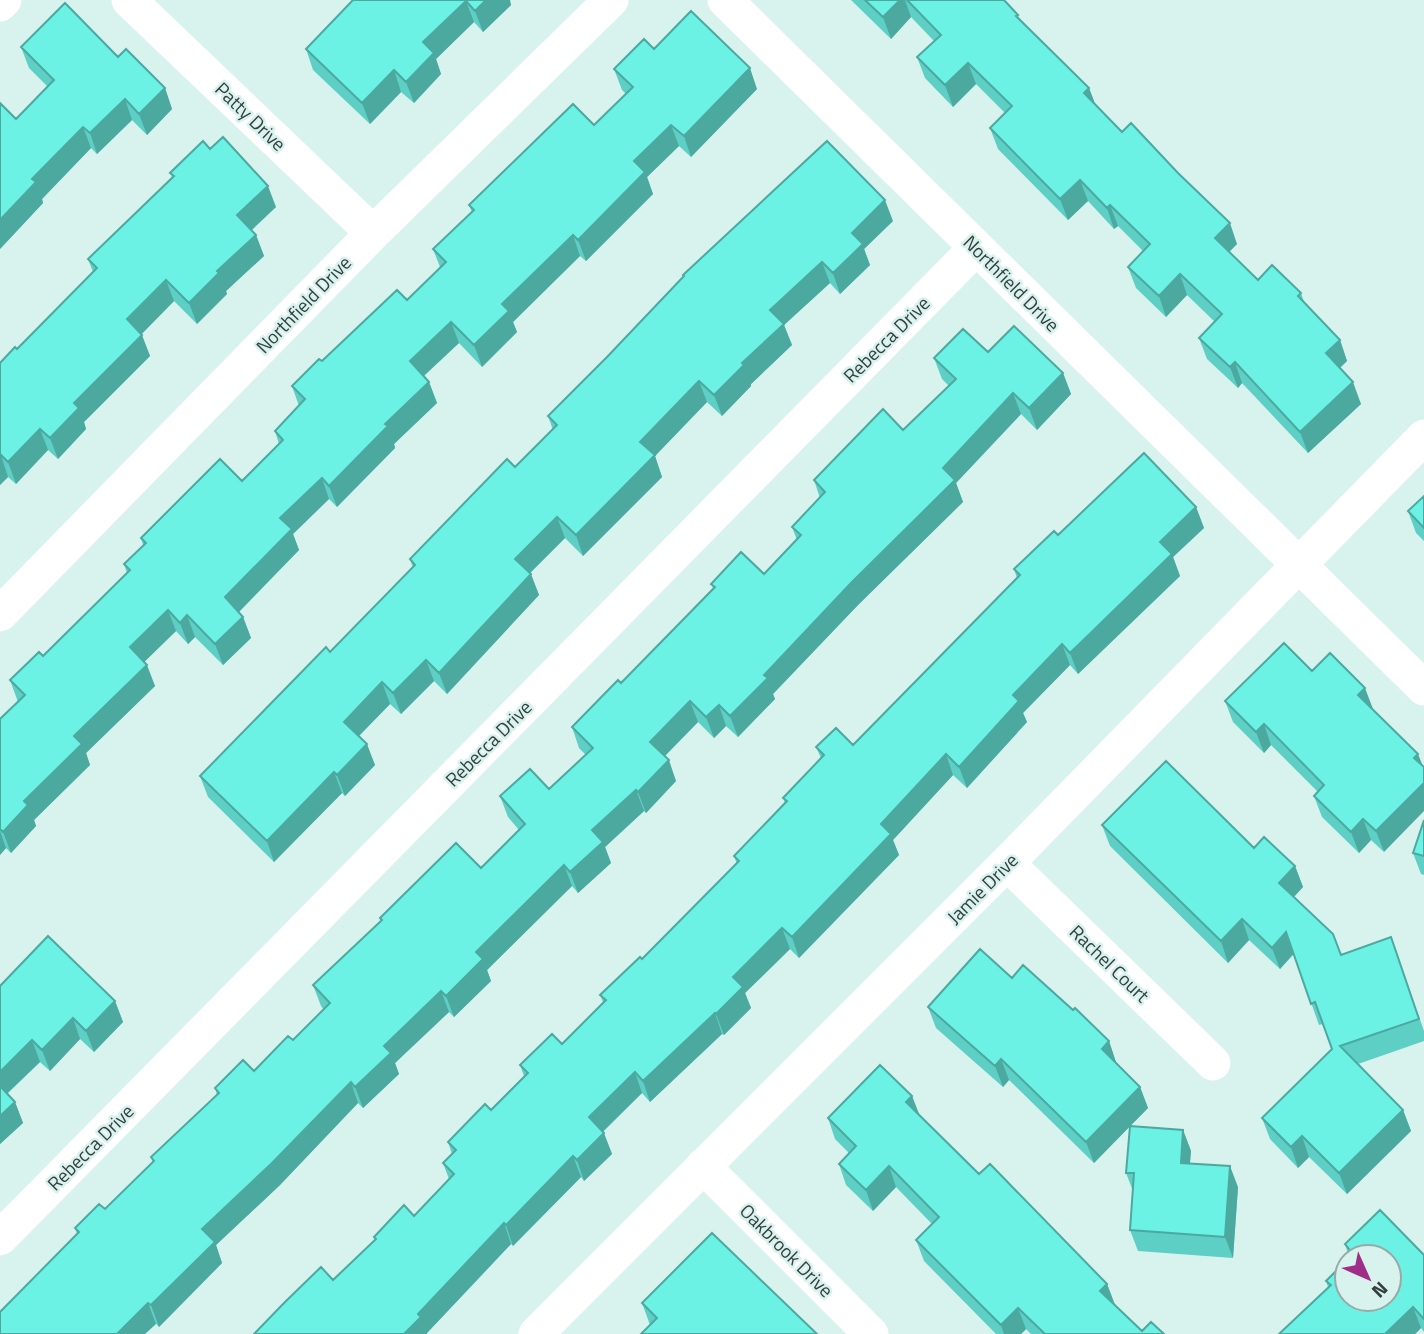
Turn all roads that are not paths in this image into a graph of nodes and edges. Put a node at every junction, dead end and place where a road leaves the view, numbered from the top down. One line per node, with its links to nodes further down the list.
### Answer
1 (4, 0): 5 (street)
2 (129, 0): 6 (street, Patty Drive)
3 (611, 0): 6 (street, Northfield Drive)
4 (726, 0): 7 (street, Northfield Drive)
5 (0, 4)
6 (373, 233): 10 (street, Northfield Drive)
7 (976, 248): 9 (street, Northfield Drive); 15 (street, Rebecca Drive)
8 (1424, 437): 9 (street, Jamie Drive)
9 (1299, 565): 11 (street, Northfield Drive); 12 (street, Jamie Drive)
10 (0, 614)
11 (1424, 688)
12 (1007, 863): 13 (street, Rachel Court); 14 (street, Jamie Drive)
13 (1213, 1063)
14 (703, 1166): 16 (street, Jamie Drive); 17 (street, Oakbrook Drive)
15 (0, 1238)
16 (536, 1334)
17 (871, 1334)

